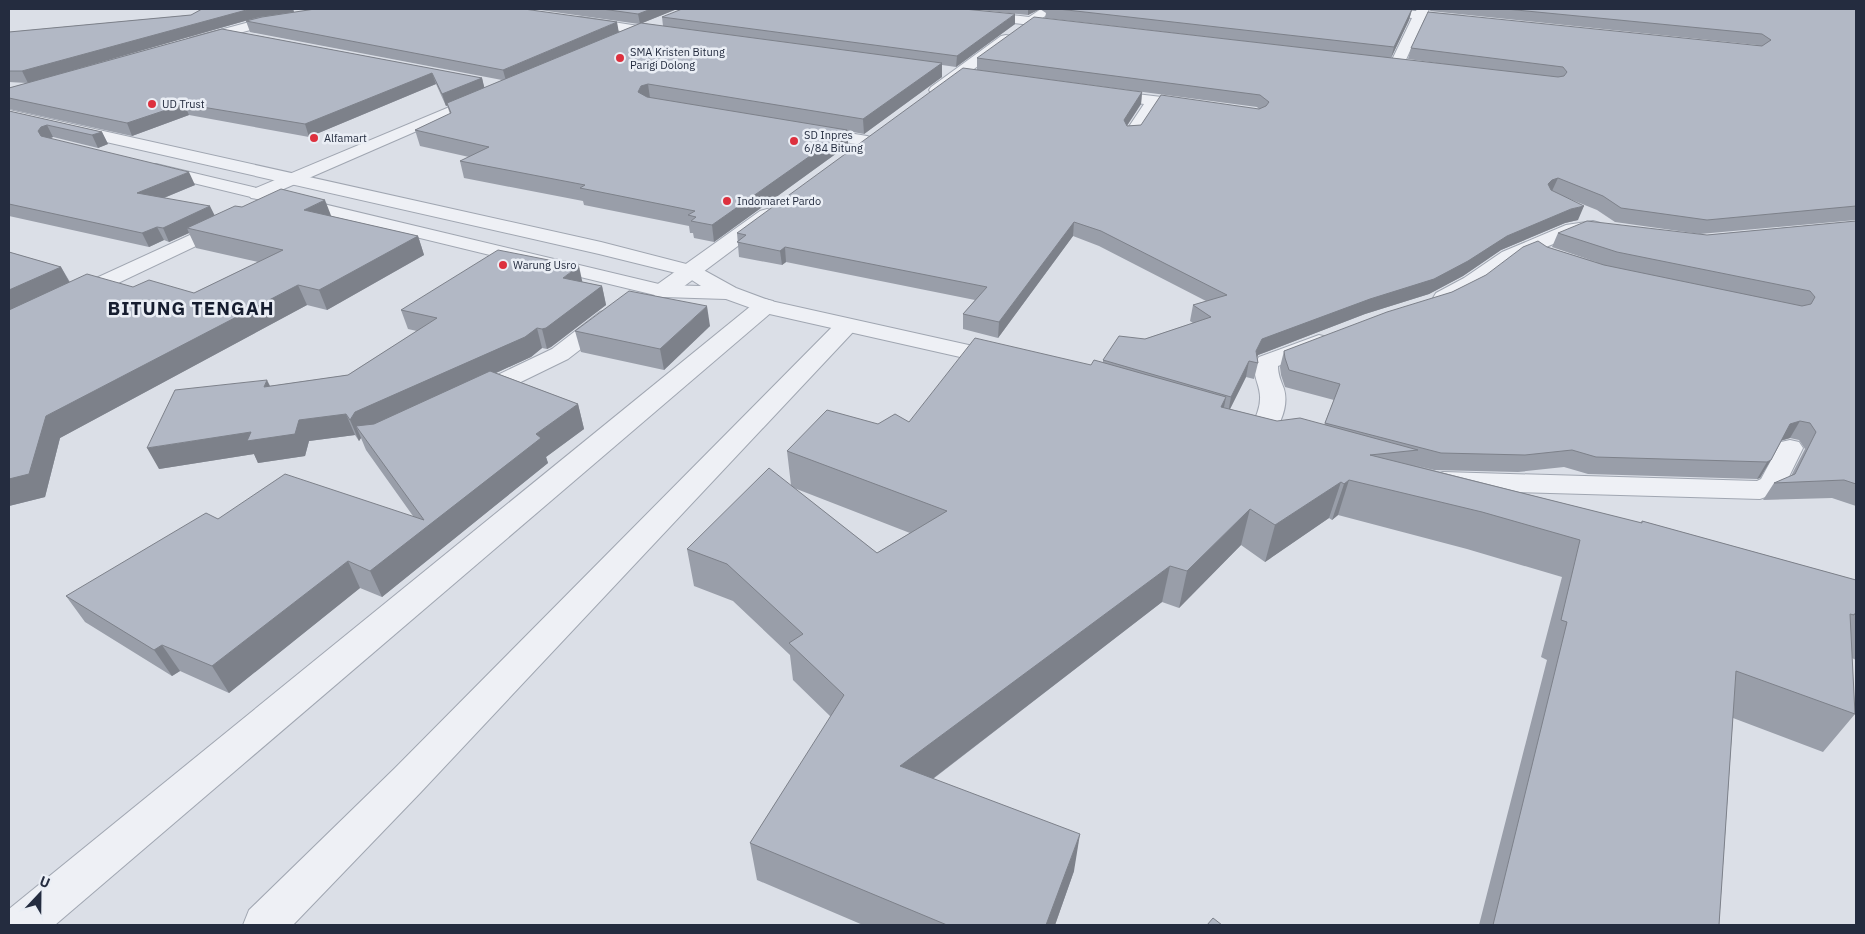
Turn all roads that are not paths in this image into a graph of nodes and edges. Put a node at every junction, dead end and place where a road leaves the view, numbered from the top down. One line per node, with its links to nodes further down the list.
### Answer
1 (345, 9): 11 (street)
2 (926, 9): 8 (street)
3 (1357, 9): 4 (street)
4 (1422, 12): 9 (street); 17 (street)
5 (1050, 16): 8 (street)
6 (565, 19): 10 (street)
7 (665, 20): 10 (street)
8 (1031, 21): 20 (street)
9 (1477, 22)
10 (640, 30): 12 (street); 14 (street)
11 (224, 32): 13 (street); 15 (street)
12 (678, 36)
13 (252, 38)
14 (612, 42)
15 (186, 43)
16 (1379, 62): 17 (street)
17 (1397, 64): 18 (street)
18 (1416, 66)
19 (938, 72): 20 (street)
20 (957, 74): 21 (street); 24 (street)
21 (977, 77)
22 (496, 91): 34 (street)
23 (1085, 92): 25 (street)
24 (927, 97)
25 (1153, 101): 26 (street); 30 (street)
26 (1210, 108)
27 (9, 115): 34 (street)
28 (798, 130): 31 (street)
29 (882, 130): 31 (street)
30 (1132, 134)
31 (867, 141): 32 (street)
32 (851, 153)
33 (142, 166): 36 (street)
34 (291, 178): 36 (street); 40 (street)
35 (779, 206): 40 (street)
36 (251, 207): 41 (street); 45 (street)
37 (1575, 209): 38 (street)
38 (1533, 246): 39 (street); 43 (street)
39 (1556, 259)
40 (691, 271): 41 (street); 42 (street)
41 (655, 289): 42 (street); 49 (street)
42 (728, 294): 44 (street)
43 (1429, 304)
44 (765, 306): 46 (street); 55 (street)
45 (9, 326)
46 (846, 326): 48 (street); 56 (street)
47 (1338, 335): 51 (street)
48 (1019, 363)
49 (454, 405)
50 (1233, 425): 51 (street)
51 (1261, 434): 52 (street)
52 (1289, 442)
53 (1790, 448): 54 (street)
54 (1535, 508)
55 (23, 925)
56 (264, 925)

